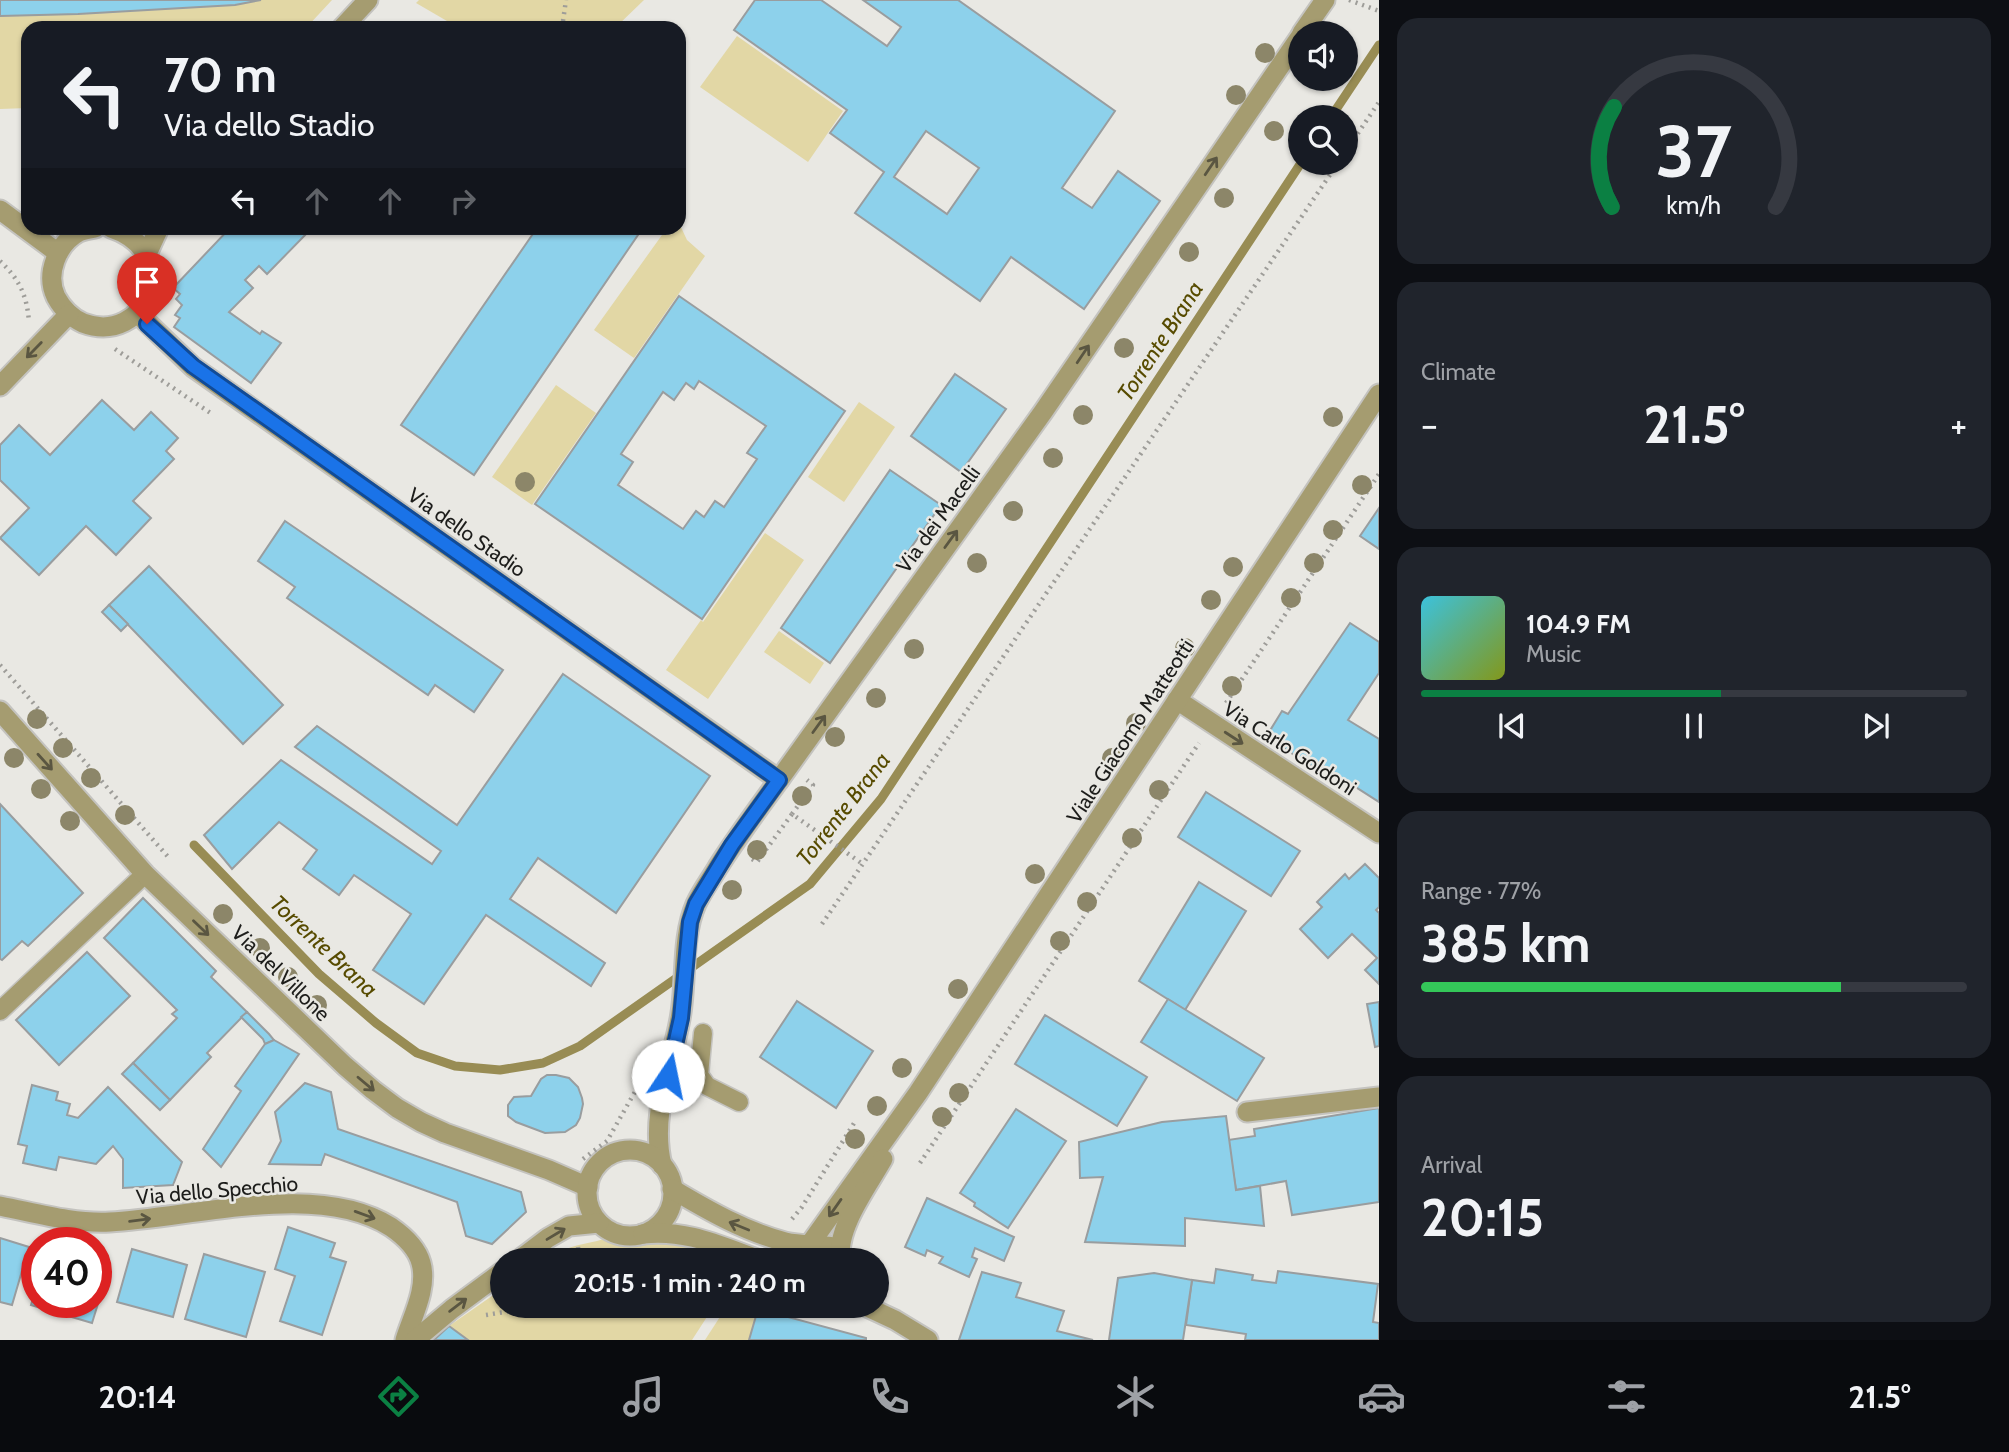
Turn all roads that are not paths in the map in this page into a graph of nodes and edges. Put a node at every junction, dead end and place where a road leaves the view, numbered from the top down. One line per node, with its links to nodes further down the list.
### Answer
1 (368, 0): 3 (street)
2 (1325, 0): 4 (street, Via dei Macelli)
3 (348, 21)
4 (1311, 21)
5 (1288, 54): 20 (street, Via dei Macelli, one-way to 5)
6 (0, 210): 7 (street)
7 (21, 226)
8 (34, 235): 12 (street)
9 (76, 235): 12 (street)
10 (131, 235): 13 (street)
11 (156, 235): 13 (street)
12 (58, 253): 15 (street)
13 (147, 254): 14 (street)
14 (137, 313): 15 (street); 20 (street, Via dello Stadio)
15 (69, 314): 16 (street, one-way to 16)
16 (0, 386)
17 (1379, 394): 18 (street, Viale Giacomo Matteotti)
18 (1177, 700): 21 (street, Via Carlo Goldoni, one-way to 21); 25 (street, Viale Giacomo Matteotti)
19 (0, 711): 22 (street, Via del Villone, one-way to 22)
20 (779, 780): 29 (street, Via dei Macelli)
21 (1379, 833)
22 (145, 874): 23 (lane); 30 (street, Via del Villone, one-way to 30)
23 (0, 1011)
24 (703, 1033): 27 (lane)
25 (918, 1093): 35 (street, one-way to 35); 39 (street)
26 (1379, 1097): 28 (street)
27 (739, 1102)
28 (1247, 1112)
29 (662, 1165): 30 (street); 31 (street)
30 (588, 1187): 33 (street)
31 (672, 1189): 34 (street); 35 (street, one-way to 31)
32 (0, 1206): 44 (street, Via dello Specchio, one-way to 44)
33 (599, 1223): 34 (street); 36 (street, one-way to 33)
34 (642, 1234): 37 (street)
35 (810, 1244): 38 (street)
36 (535, 1248)
37 (729, 1248)
38 (835, 1248)
39 (842, 1248)
40 (490, 1281): 45 (street, one-way to 40)
41 (889, 1315): 43 (street)
42 (889, 1317): 43 (street)
43 (895, 1320): 46 (street)
44 (405, 1340)
45 (415, 1340)
46 (928, 1340)

